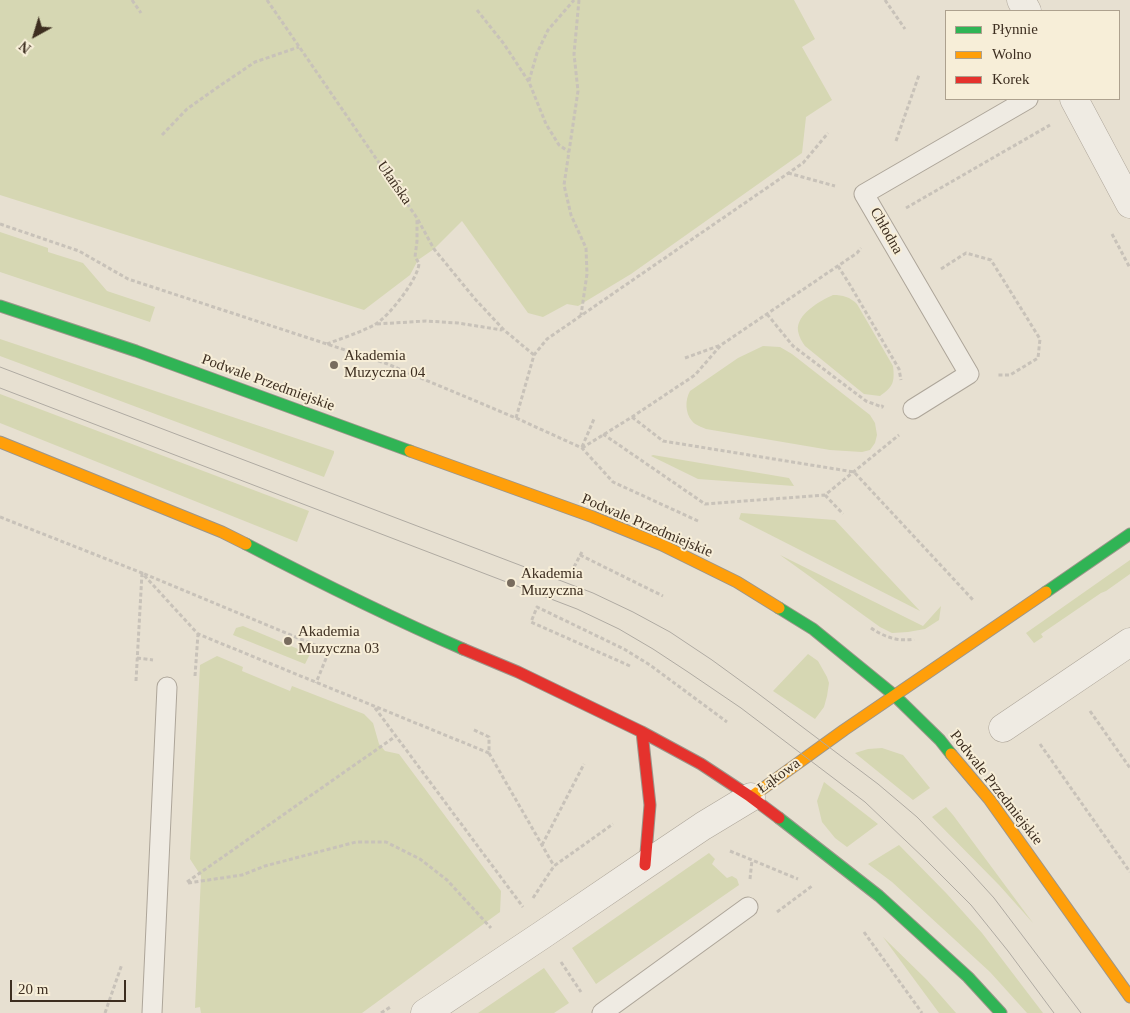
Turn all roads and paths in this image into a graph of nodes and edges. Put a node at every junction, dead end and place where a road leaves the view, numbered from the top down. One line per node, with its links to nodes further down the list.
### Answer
1 (132, 0): 7 (path)
2 (267, 0): 9 (path, Ułańska)
3 (574, 0): 11 (path)
4 (579, 0): 16 (path)
5 (885, 0): 8 (path)
6 (477, 10): 11 (path)
7 (141, 13)
8 (905, 29)
9 (299, 47): 15 (path); 20 (path, Ułańska)
10 (919, 75): 18 (path)
11 (529, 82): 16 (path)
12 (1026, 100): 18 (lane, Chłodna)
13 (1076, 104): 19 (street); 21 (path)
14 (828, 133): 17 (path)
15 (162, 135)
16 (569, 152): 28 (path)
17 (787, 173): 18 (path); 28 (path)
18 (872, 190): 21 (lane, Chłodna)
19 (1130, 204)
20 (418, 218): 29 (path); 30 (path, Ułańska)
21 (881, 222): 25 (lane, Chłodna)
22 (0, 224): 31 (path)
23 (858, 253): 24 (path)
24 (838, 266): 27 (path); 36 (path)
25 (917, 284): 35 (path); 39 (lane, Chłodna)
26 (0, 306): 63 (main road, Podwale Przedmiejskie)
27 (767, 314): 32 (path); 38 (path)
28 (582, 315): 33 (path)
29 (376, 324): 30 (path); 31 (path)
30 (504, 330): 33 (path, Ułańska)
31 (326, 344): 42 (path)
32 (721, 345): 34 (path); 41 (path)
33 (534, 355): 42 (path)
34 (685, 358)
35 (994, 375)
36 (901, 382)
37 (887, 402): 38 (path)
38 (882, 407): 40 (path)
39 (913, 409)
40 (886, 414)
41 (632, 417): 45 (path); 48 (path)
42 (516, 418): 47 (path)
43 (594, 419): 47 (path)
44 (895, 428): 48 (path)
45 (603, 434): 47 (path); 49 (path)
46 (0, 442): 69 (main road)
47 (582, 448)
48 (854, 472): 49 (path); 56 (path)
49 (825, 495): 50 (path)
50 (843, 514)
51 (0, 517): 54 (path)
52 (1130, 534): 63 (main road, Łąkowa)
53 (580, 555): 55 (path)
54 (142, 573): 61 (path); 61 (path)
55 (663, 596)
56 (978, 605)
57 (867, 626): 58 (path)
58 (921, 637)
59 (1130, 642): 67 (street)
60 (630, 666): 66 (path)
61 (316, 683): 65 (path)
62 (167, 687): 87 (lane)
63 (894, 695): 75 (main road, Łąkowa); 86 (main road, Podwale Przedmiejskie)
64 (1085, 704): 74 (path)
65 (374, 706): 70 (path); 72 (path)
66 (727, 722)
67 (1003, 728)
68 (472, 729): 72 (path)
69 (642, 732): 75 (main road); 79 (main road)
70 (396, 736): 82 (path); 85 (path)
71 (1036, 737): 80 (path)
72 (489, 753): 77 (path)
73 (584, 764): 77 (path)
74 (1130, 768)
75 (751, 797): 79 (street, Łąkowa); 91 (main road)
76 (618, 820): 77 (path)
77 (542, 845)
78 (723, 848): 83 (path)
79 (645, 865): 88 (street, Łąkowa)
80 (1130, 872)
81 (748, 907): 89 (lane)
82 (526, 910)
83 (776, 913)
84 (860, 925): 90 (path)
85 (495, 932)
86 (1130, 997)
87 (152, 1013)
88 (425, 1013)
89 (602, 1013)
90 (922, 1013)
91 (1001, 1013)

